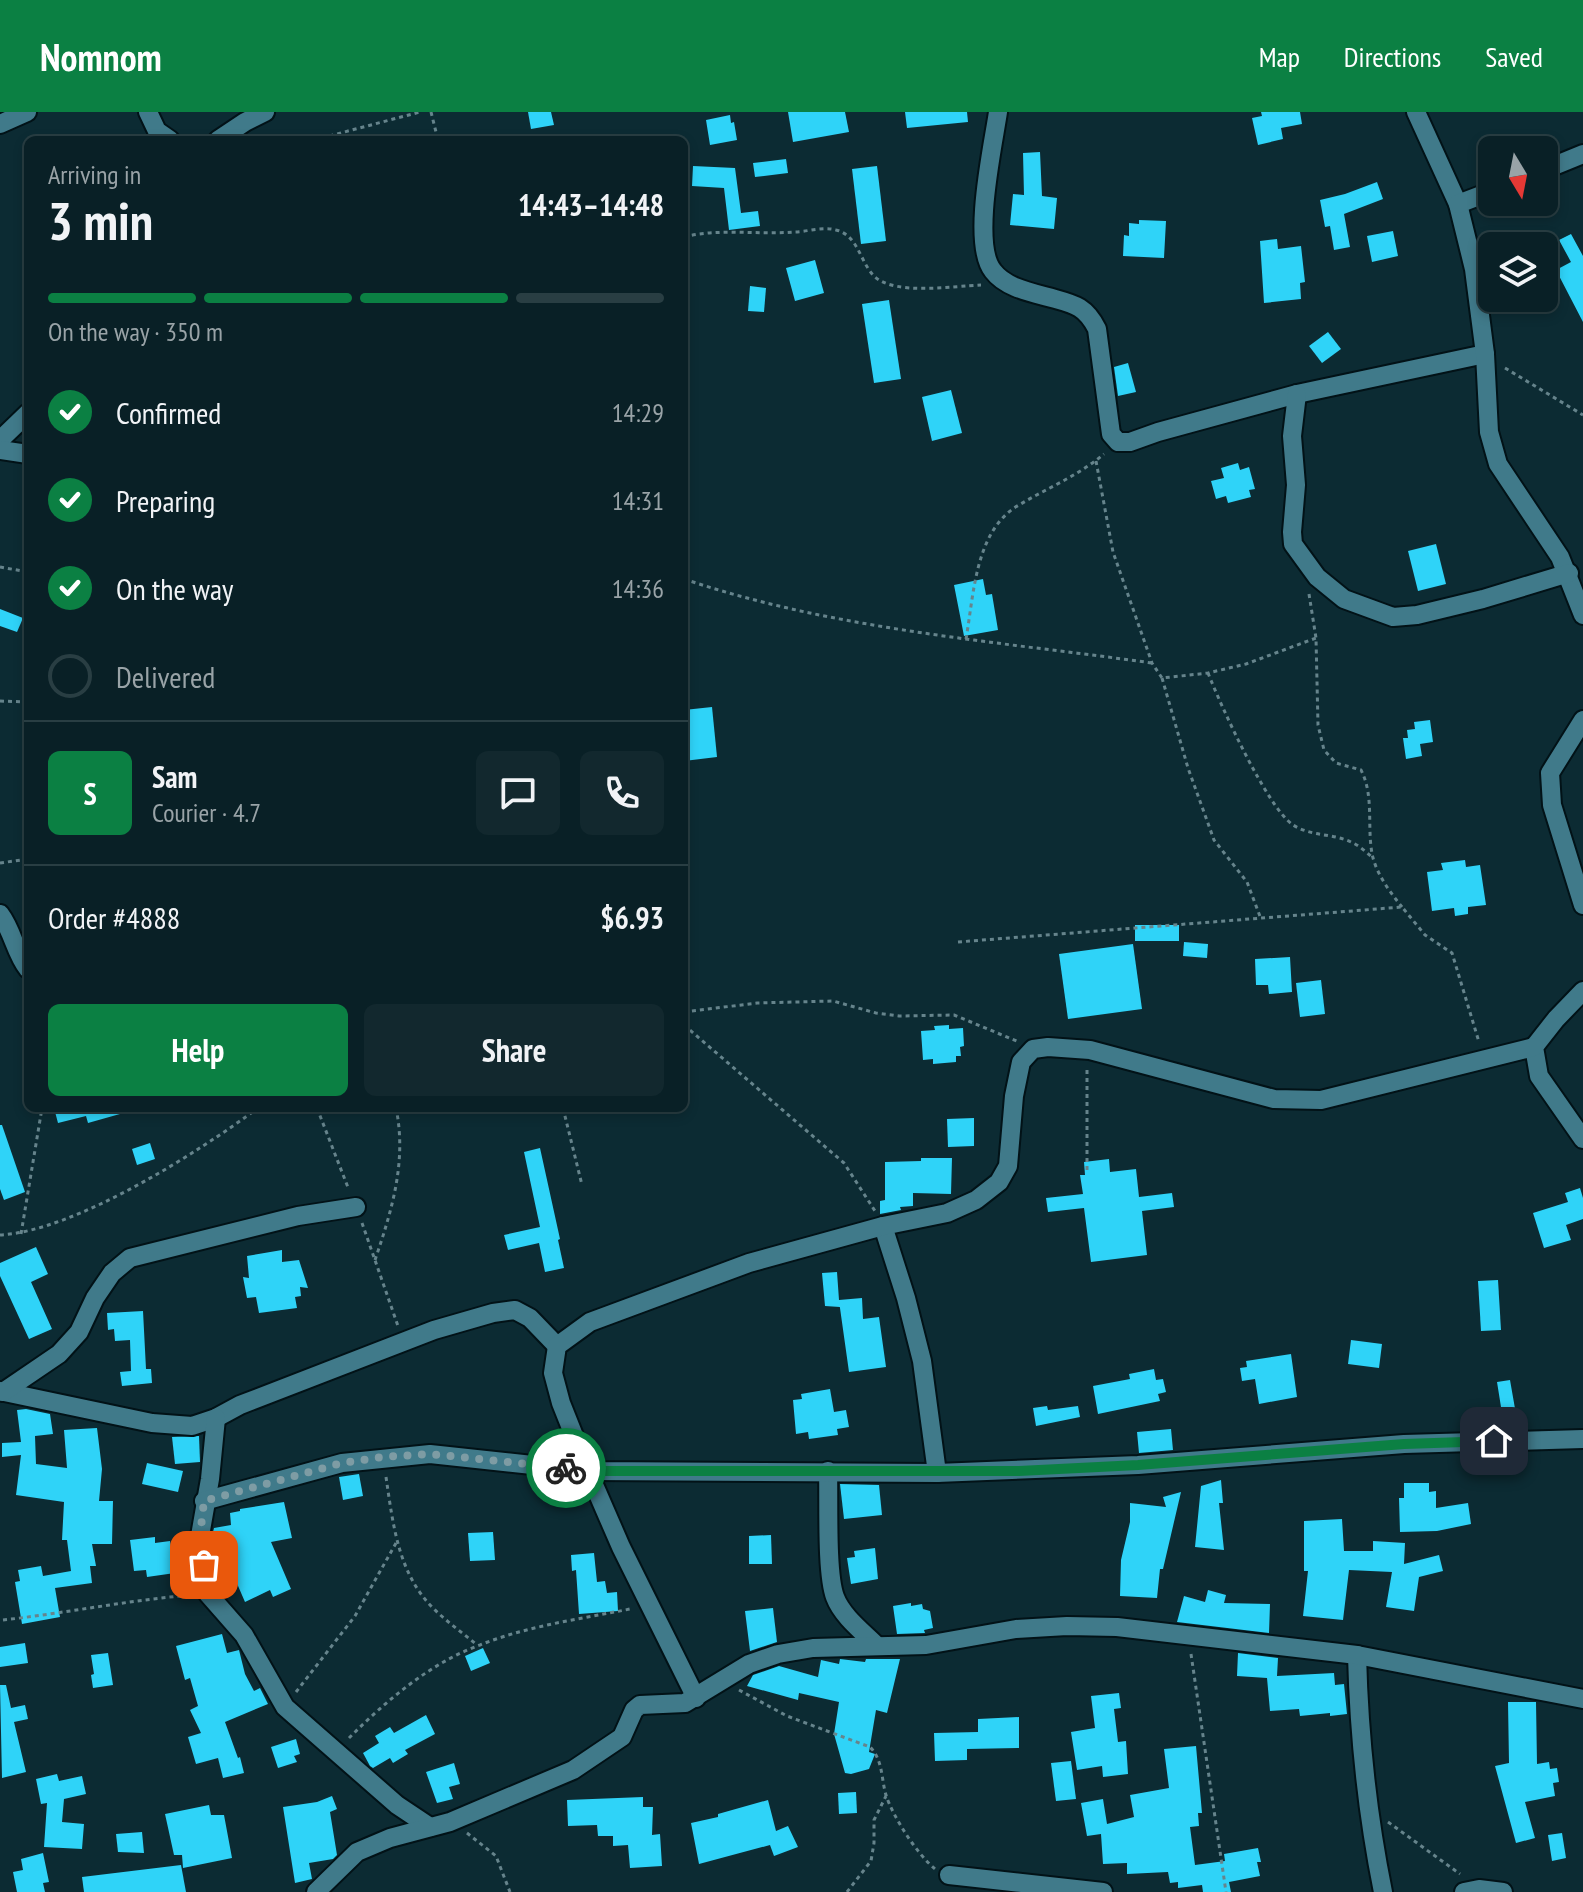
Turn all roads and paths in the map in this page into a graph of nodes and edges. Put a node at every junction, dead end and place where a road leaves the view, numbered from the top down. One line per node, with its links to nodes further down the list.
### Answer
1 (27, 112): 8 (street)
2 (148, 112): 9 (street)
3 (265, 112): 10 (street)
4 (420, 112): 11 (path)
5 (431, 112): 12 (path)
6 (998, 112): 18 (street)
7 (1416, 112): 16 (street)
8 (0, 124)
9 (160, 136)
10 (224, 136)
11 (329, 136)
12 (437, 136)
13 (1583, 154): 14 (street)
14 (1558, 164)
15 (1478, 196): 16 (street)
16 (1458, 204): 19 (street)
17 (688, 236): 18 (path)
18 (1009, 284): 24 (street)
19 (1485, 354): 20 (street); 21 (path); 30 (street)
20 (1297, 394): 24 (street); 30 (street)
21 (1583, 415)
22 (24, 417): 23 (street)
23 (0, 440)
24 (1118, 442): 27 (path)
25 (0, 450): 26 (street)
26 (24, 453)
27 (1096, 461): 35 (path); 36 (path)
28 (0, 567): 29 (path)
29 (24, 571)
30 (1569, 573): 33 (street)
31 (688, 580): 35 (path)
32 (1309, 593): 34 (path)
33 (1583, 615)
34 (1316, 638): 37 (path); 42 (path)
35 (966, 639): 36 (path)
36 (1152, 663): 38 (path)
37 (1208, 673): 38 (path); 42 (path)
38 (1162, 678): 48 (path)
39 (0, 701): 40 (path)
40 (24, 702)
41 (1583, 720): 45 (street)
42 (1373, 858): 46 (path)
43 (24, 860): 44 (path)
44 (0, 863)
45 (1583, 905)
46 (1402, 907): 48 (path); 57 (path)
47 (0, 914): 50 (street)
48 (1261, 919): 49 (path)
49 (958, 942)
50 (24, 964)
51 (1583, 991): 54 (street)
52 (688, 1012): 55 (path)
53 (688, 1028): 66 (path)
54 (1534, 1047): 57 (street); 62 (street)
55 (1033, 1049): 56 (street); 66 (street)
56 (1090, 1050): 57 (street); 63 (path)
57 (1485, 1061)
58 (41, 1112): 67 (path)
59 (252, 1112): 67 (path)
60 (397, 1112): 69 (path)
61 (564, 1112): 64 (path)
62 (1583, 1139)
63 (1087, 1170)
64 (582, 1185)
65 (356, 1207): 71 (street)
66 (883, 1226): 70 (street); 77 (street)
67 (21, 1234): 68 (path)
68 (0, 1235)
69 (375, 1261)
70 (557, 1346): 72 (street); 75 (street)
71 (2, 1391): 72 (street)
72 (216, 1418): 78 (street)
73 (1583, 1439): 77 (street)
74 (383, 1457): 75 (street); 78 (street); 79 (path)
75 (588, 1471): 76 (street); 81 (street)
76 (828, 1471): 77 (street); 85 (street)
77 (937, 1473)
78 (204, 1501): 80 (street)
79 (396, 1543): 84 (path); 90 (path)
80 (208, 1594): 82 (path); 90 (street)
81 (650, 1605): 84 (path); 88 (street)
82 (3, 1620)
83 (1188, 1634): 85 (street); 86 (street); 102 (path)
84 (477, 1645): 91 (path)
85 (876, 1645): 87 (street)
86 (1357, 1655): 89 (street); 93 (street)
87 (722, 1681): 88 (street); 92 (path)
88 (696, 1698): 94 (street)
89 (1583, 1699)
90 (285, 1707): 91 (street)
91 (335, 1753): 95 (street)
92 (886, 1796): 96 (path); 100 (path)
93 (1368, 1809): 97 (path); 103 (street)
94 (450, 1822): 95 (street); 99 (path)
95 (430, 1827): 98 (street)
96 (949, 1875): 101 (street)
97 (1471, 1890): 104 (street)
98 (316, 1892)
99 (510, 1892)
100 (847, 1892)
101 (1103, 1892)
102 (1226, 1892)
103 (1383, 1892)
104 (1503, 1892)

